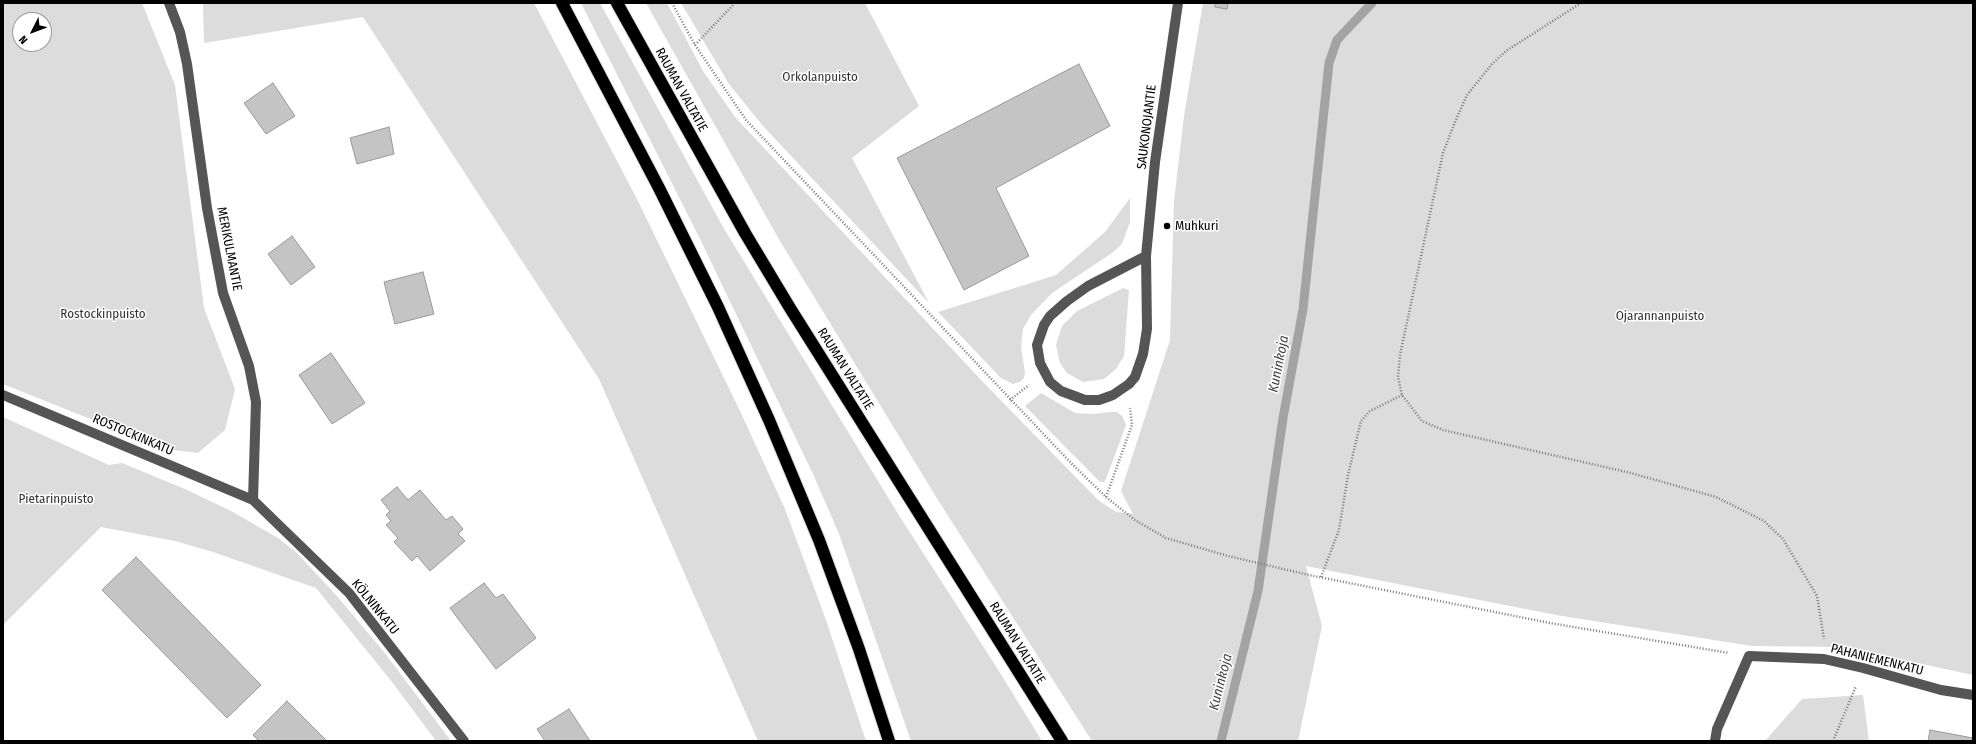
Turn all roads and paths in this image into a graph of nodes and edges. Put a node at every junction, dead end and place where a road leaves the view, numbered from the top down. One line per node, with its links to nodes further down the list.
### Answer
1 (169, 3): 14 (street, MERIKULMANTIE)
2 (562, 3): 21 (highway)
3 (617, 3): 22 (highway, RAUMAN VALTATIE)
4 (672, 3): 8 (path)
5 (735, 3): 8 (path)
6 (1178, 3): 9 (street, SAUKONOJANTIE)
7 (1581, 3): 12 (path)
8 (695, 45): 13 (path)
9 (1146, 256): 10 (street, SAUKONOJANTIE); 10 (street)
10 (1129, 384): 13 (path)
11 (3, 395): 14 (street, ROSTOCKINKATU)
12 (1402, 395): 15 (path); 17 (path)
13 (1106, 497): 15 (path)
14 (253, 500): 20 (street, KÖLNINKATU)
15 (1321, 577): 16 (path)
16 (1749, 656): 17 (street, PAHANIEMENKATU); 23 (street)
17 (1824, 659): 18 (street, PAHANIEMENKATU)
18 (1863, 668): 19 (street, PAHANIEMENKATU); 24 (path)
19 (1973, 695)
20 (464, 741)
21 (889, 741)
22 (1062, 741)
23 (1716, 741)
24 (1833, 741)

